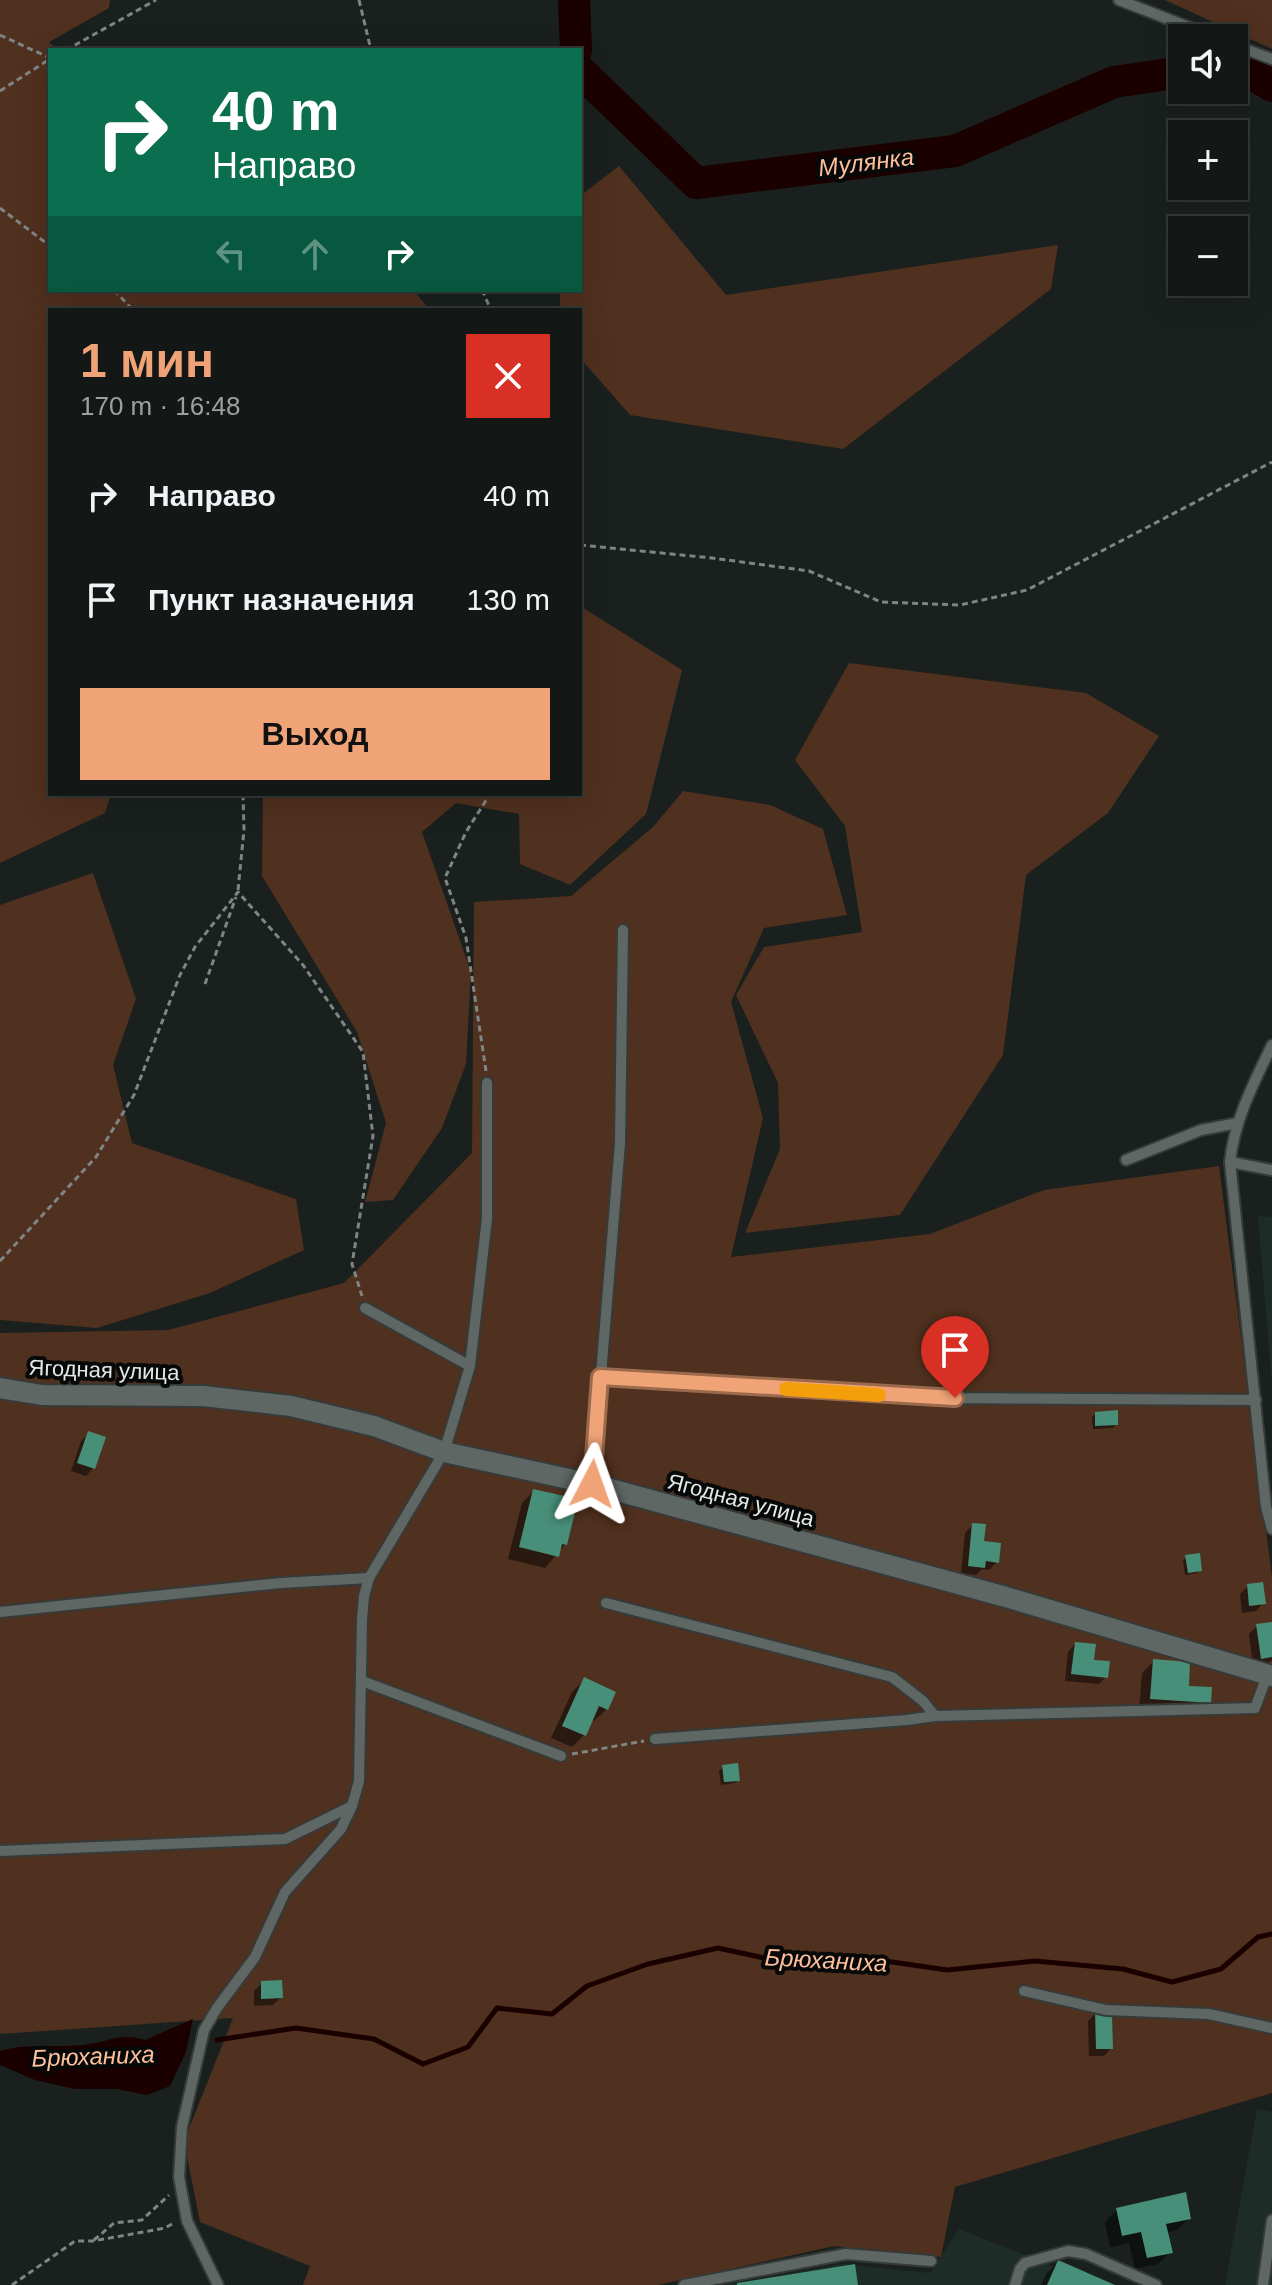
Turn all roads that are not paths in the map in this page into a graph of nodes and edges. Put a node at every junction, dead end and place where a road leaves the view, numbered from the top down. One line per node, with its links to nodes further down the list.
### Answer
1 (1119, 0): 2 (lane)
2 (1181, 24)
3 (1248, 50): 4 (lane)
4 (1272, 59)
5 (623, 930): 14 (lane)
6 (1272, 1045): 8 (lane)
7 (487, 1083): 13 (lane)
8 (1238, 1123): 9 (lane); 10 (lane)
9 (1126, 1160)
10 (1230, 1162): 11 (lane); 16 (lane)
11 (1272, 1170)
12 (365, 1308): 13 (lane)
13 (470, 1366): 17 (lane)
14 (600, 1377): 16 (lane); 18 (lane)
15 (0, 1388): 17 (street, Ягодная улица)
16 (1256, 1400): 19 (lane)
17 (444, 1452): 18 (street, Ягодная улица); 20 (lane)
18 (592, 1484): 23 (street, Ягодная улица)
19 (1272, 1529)
20 (369, 1578): 22 (lane); 24 (lane)
21 (606, 1603): 25 (lane)
22 (0, 1612)
23 (1270, 1676): 25 (lane)
24 (362, 1681): 27 (lane); 28 (lane)
25 (935, 1716): 26 (lane)
26 (655, 1739)
27 (561, 1756)
28 (352, 1806): 29 (lane); 34 (lane)
29 (0, 1851)
30 (1024, 1991): 31 (lane)
31 (1272, 2028)
32 (1272, 2220): 38 (lane)
33 (931, 2261): 35 (lane)
34 (218, 2285)
35 (684, 2285)
36 (1015, 2285): 37 (lane)
37 (1156, 2285)
38 (1263, 2285)

